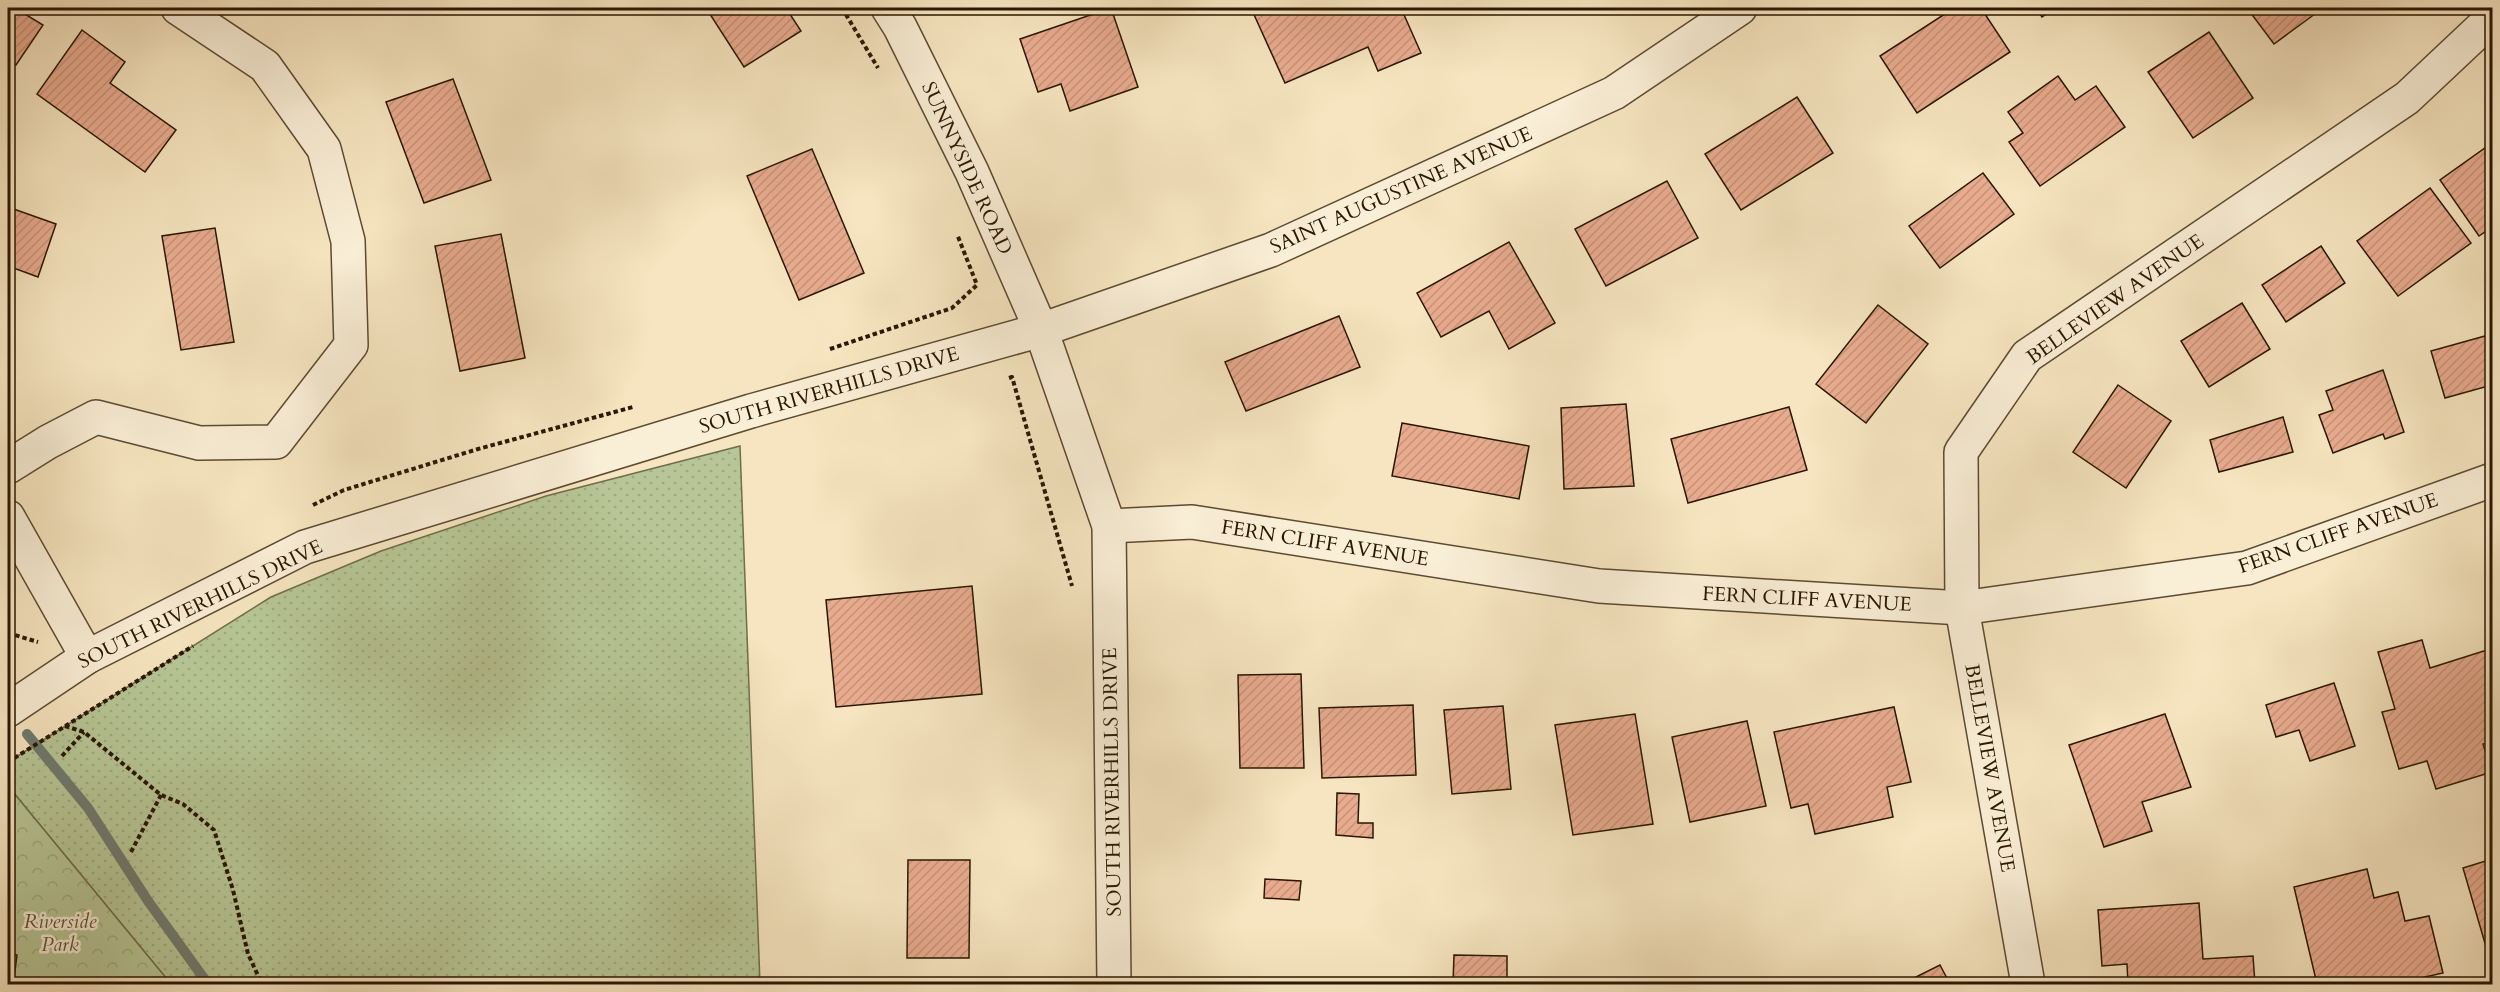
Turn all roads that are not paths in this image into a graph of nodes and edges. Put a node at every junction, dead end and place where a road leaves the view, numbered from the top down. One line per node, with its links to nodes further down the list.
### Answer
1 (178, 8): 6 (street)
2 (888, 8): 5 (street, SUNNYSIDE ROAD)
3 (1740, 8): 5 (street, SAINT AUGUSTINE AVENUE)
4 (2493, 18): 10 (street, BELLEVIEW AVENUE)
5 (1041, 330): 9 (street, SOUTH RIVERHILLS DRIVE); 11 (street, SOUTH RIVERHILLS DRIVE)
6 (8, 467)
7 (2493, 480): 10 (street, FERN CLIFF AVENUE)
8 (8, 517): 11 (street)
9 (1109, 526): 10 (street, FERN CLIFF AVENUE); 13 (street, SOUTH RIVERHILLS DRIVE)
10 (1962, 608): 14 (street, BELLEVIEW AVENUE)
11 (87, 657): 12 (street, SOUTH RIVERHILLS DRIVE)
12 (8, 710)
13 (1114, 984)
14 (2028, 984)

